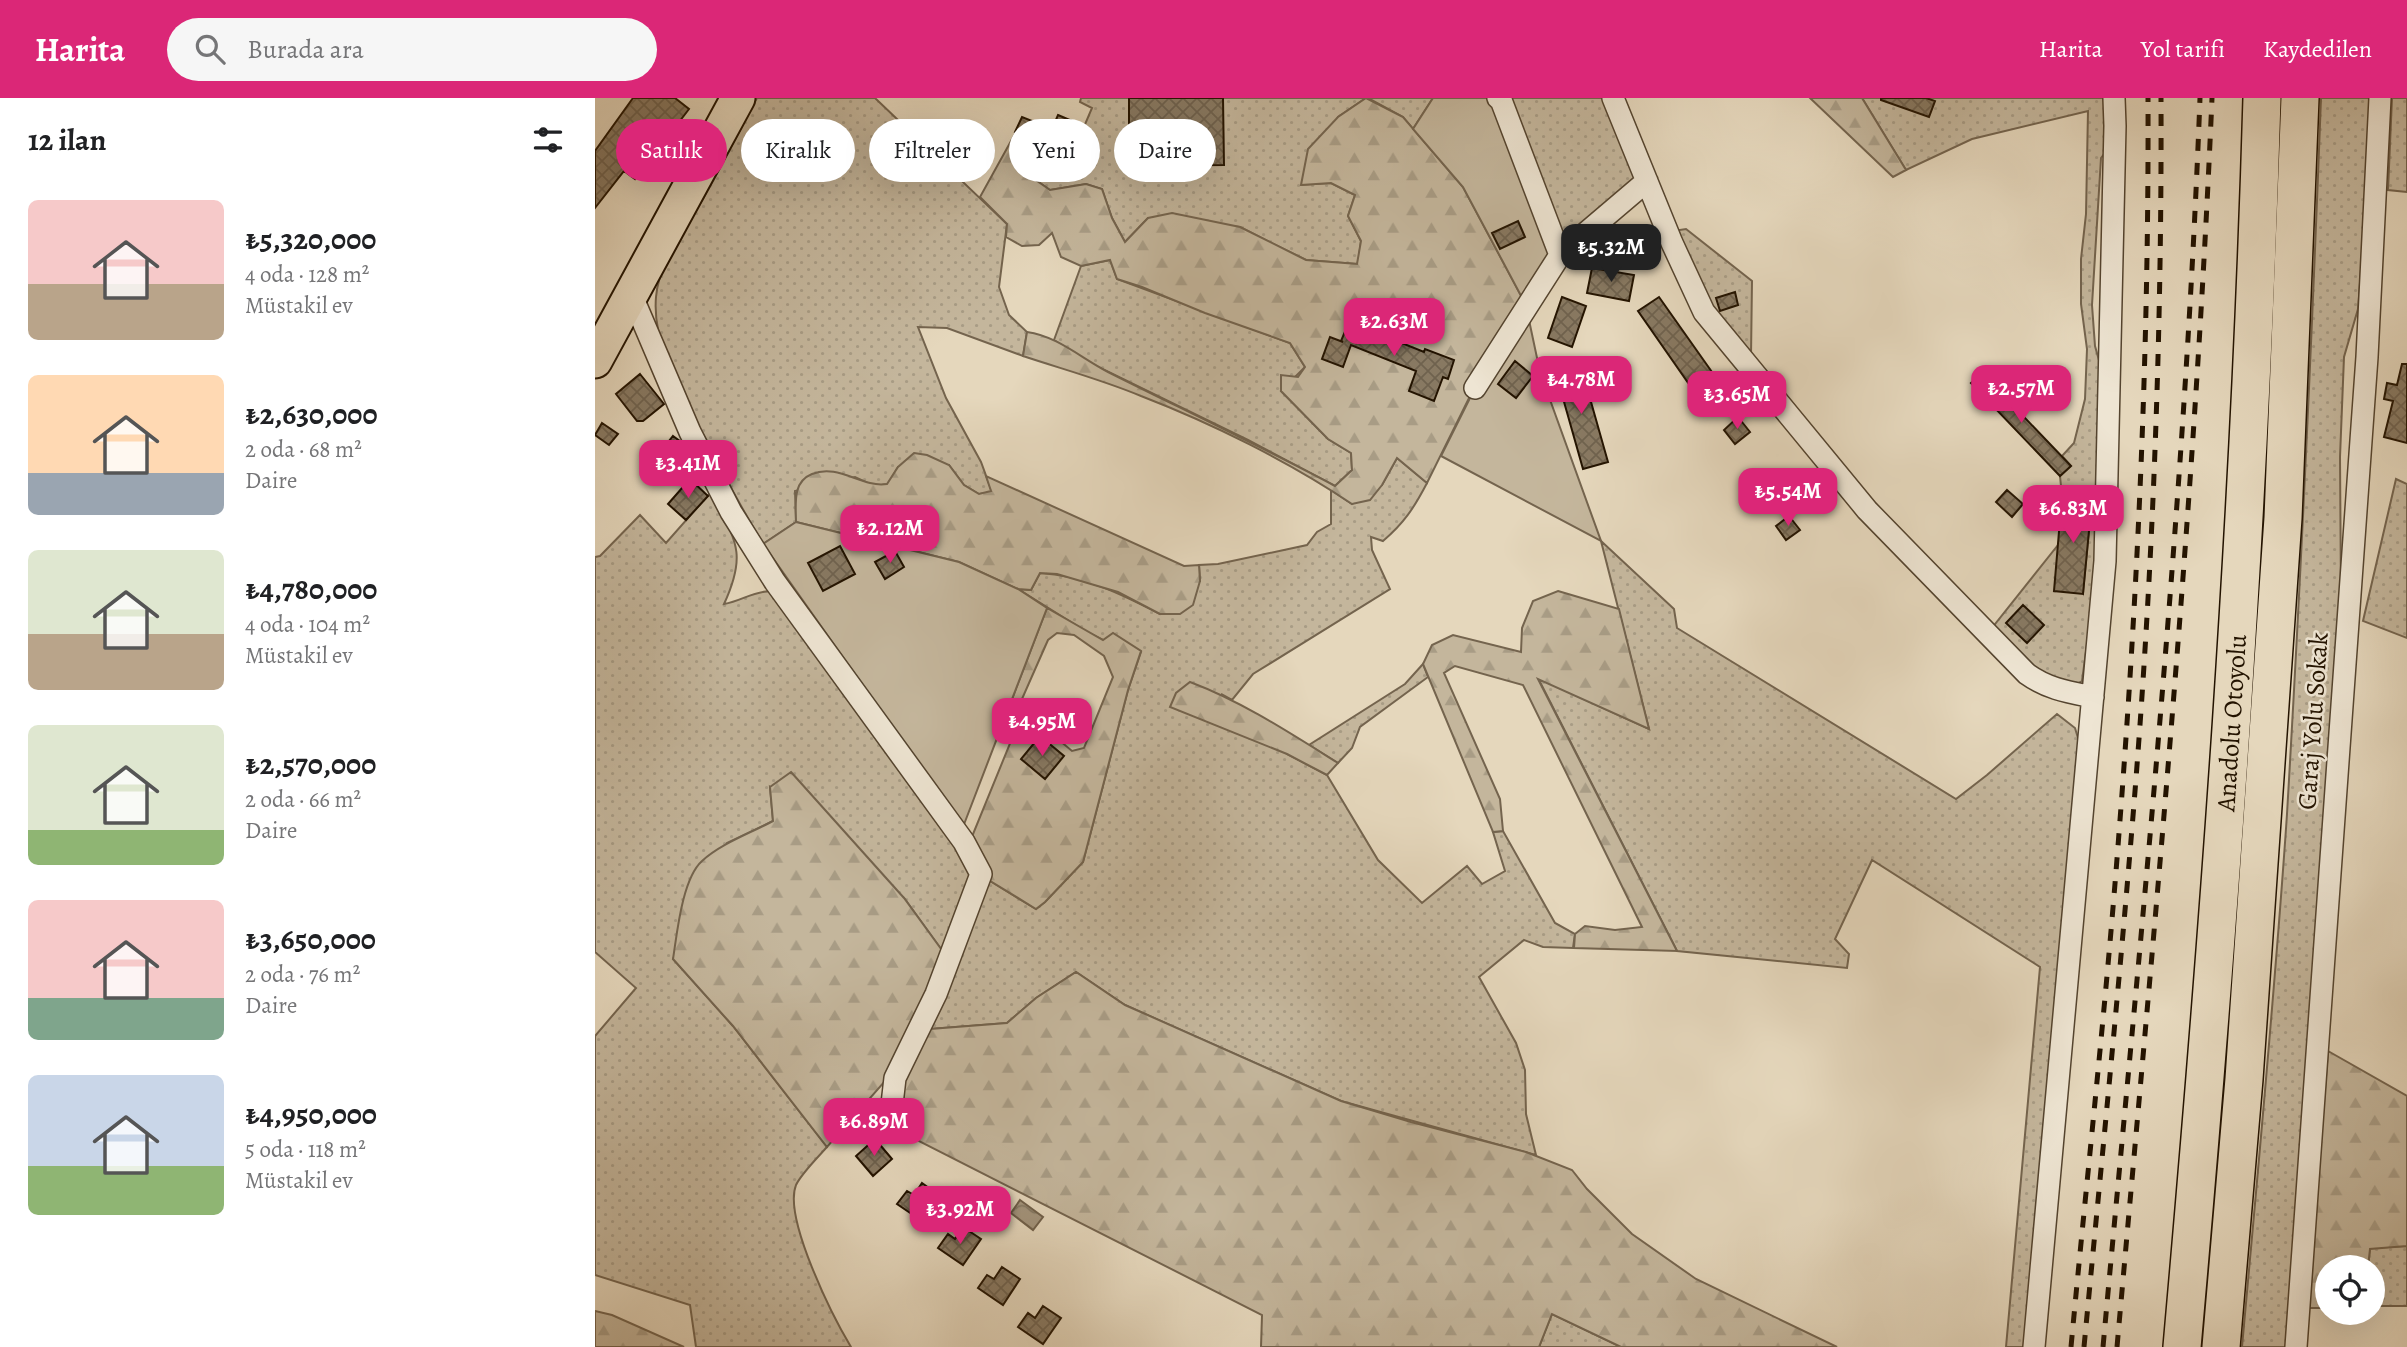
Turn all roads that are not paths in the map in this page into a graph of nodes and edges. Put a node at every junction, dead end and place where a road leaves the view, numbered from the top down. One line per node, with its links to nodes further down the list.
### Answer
1 (738, 98): 10 (main road)
2 (1498, 98): 9 (street)
3 (1613, 98): 8 (street)
4 (2114, 98): 13 (street)
5 (2262, 98): 16 (highway, Anadolu Otoyolu)
6 (2300, 98): 17 (highway, Anadolu Otoyolu)
7 (2380, 98): 18 (street, Garaj Yolu Sokak)
8 (1647, 181): 9 (street); 13 (street)
9 (1560, 255): 12 (street)
10 (632, 296): 11 (main road); 14 (street)
11 (595, 361)
12 (1475, 388)
13 (2093, 697): 15 (street)
14 (891, 1113)
15 (2034, 1347)
16 (2182, 1347)
17 (2221, 1347)
18 (2295, 1347)

